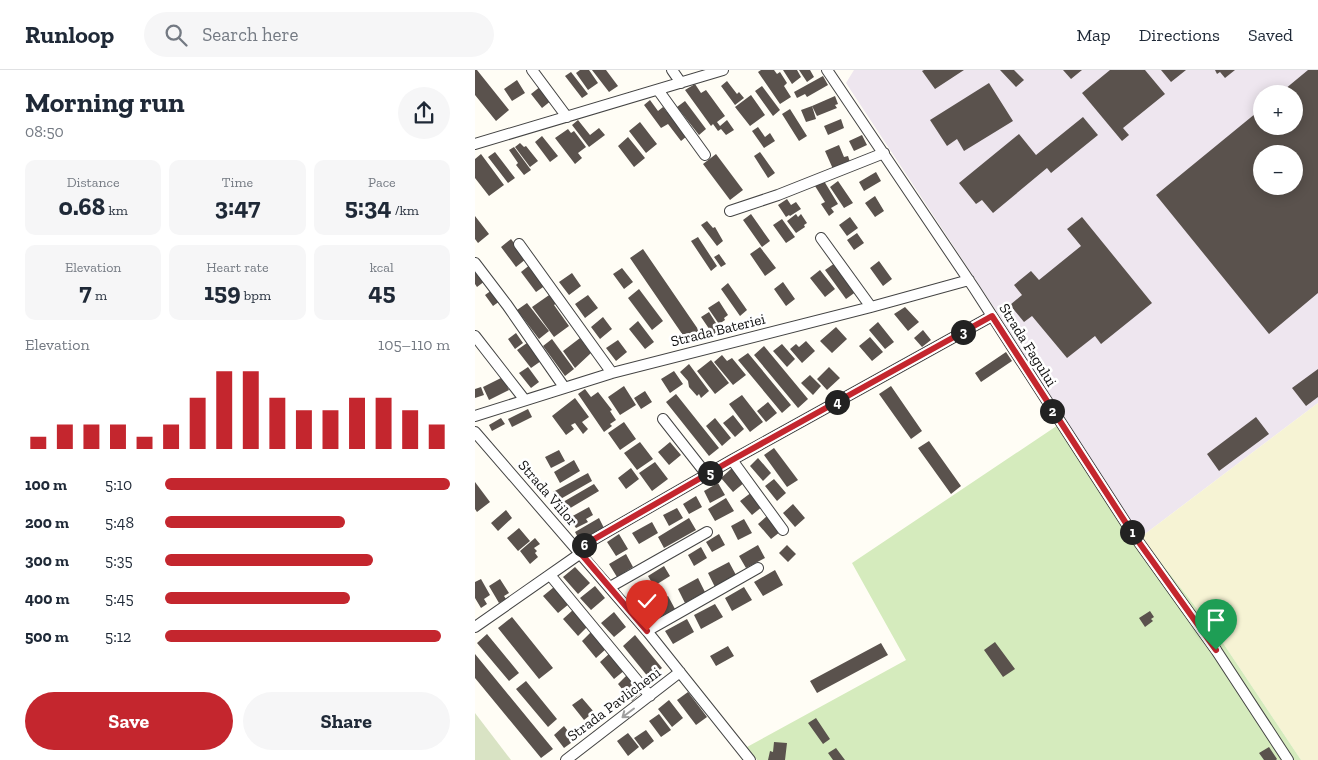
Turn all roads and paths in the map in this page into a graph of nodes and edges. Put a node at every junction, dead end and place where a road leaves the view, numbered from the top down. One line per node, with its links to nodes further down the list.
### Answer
1 (532, 70): 7 (street)
2 (672, 70): 5 (street)
3 (723, 70): 5 (street)
4 (827, 70): 9 (street, Strada Fagului)
5 (681, 83): 6 (street)
6 (658, 90): 7 (street); 10 (street)
7 (567, 117): 8 (street)
8 (475, 144)
9 (884, 153): 11 (street); 15 (street, Strada Fagului)
10 (705, 155)
11 (730, 211)
12 (821, 238): 16 (street)
13 (519, 244): 19 (street)
14 (475, 263): 20 (street)
15 (969, 280): 16 (street, Strada Bateriei); 17 (street, Strada Fagului)
16 (871, 307): 19 (street, Strada Bateriei)
17 (992, 316): 25 (street); 39 (street, Strada Fagului)
18 (475, 336): 21 (street)
19 (612, 374): 20 (street, Strada Bateriei)
20 (564, 387): 21 (street, Strada Bateriei)
21 (525, 399): 22 (street, Strada Bateriei)
22 (475, 416)
23 (663, 419): 26 (street)
24 (475, 432): 29 (street, Strada Viilor)
25 (732, 460): 26 (street); 27 (street)
26 (707, 475): 29 (street)
27 (783, 530)
28 (707, 532): 32 (street)
29 (579, 551): 31 (street); 32 (street, Strada Viilor)
30 (758, 568): 34 (street)
31 (550, 575): 33 (street); 36 (street)
32 (610, 587): 34 (street, Strada Viilor)
33 (475, 628)
34 (647, 631): 35 (street, Strada Viilor)
35 (681, 672): 36 (street, Strada Pavlicheni); 38 (street, Strada Viilor)
36 (650, 696): 37 (street, Strada Pavlicheni, one-way to 37)
37 (566, 760)
38 (750, 760)
39 (1288, 760)

